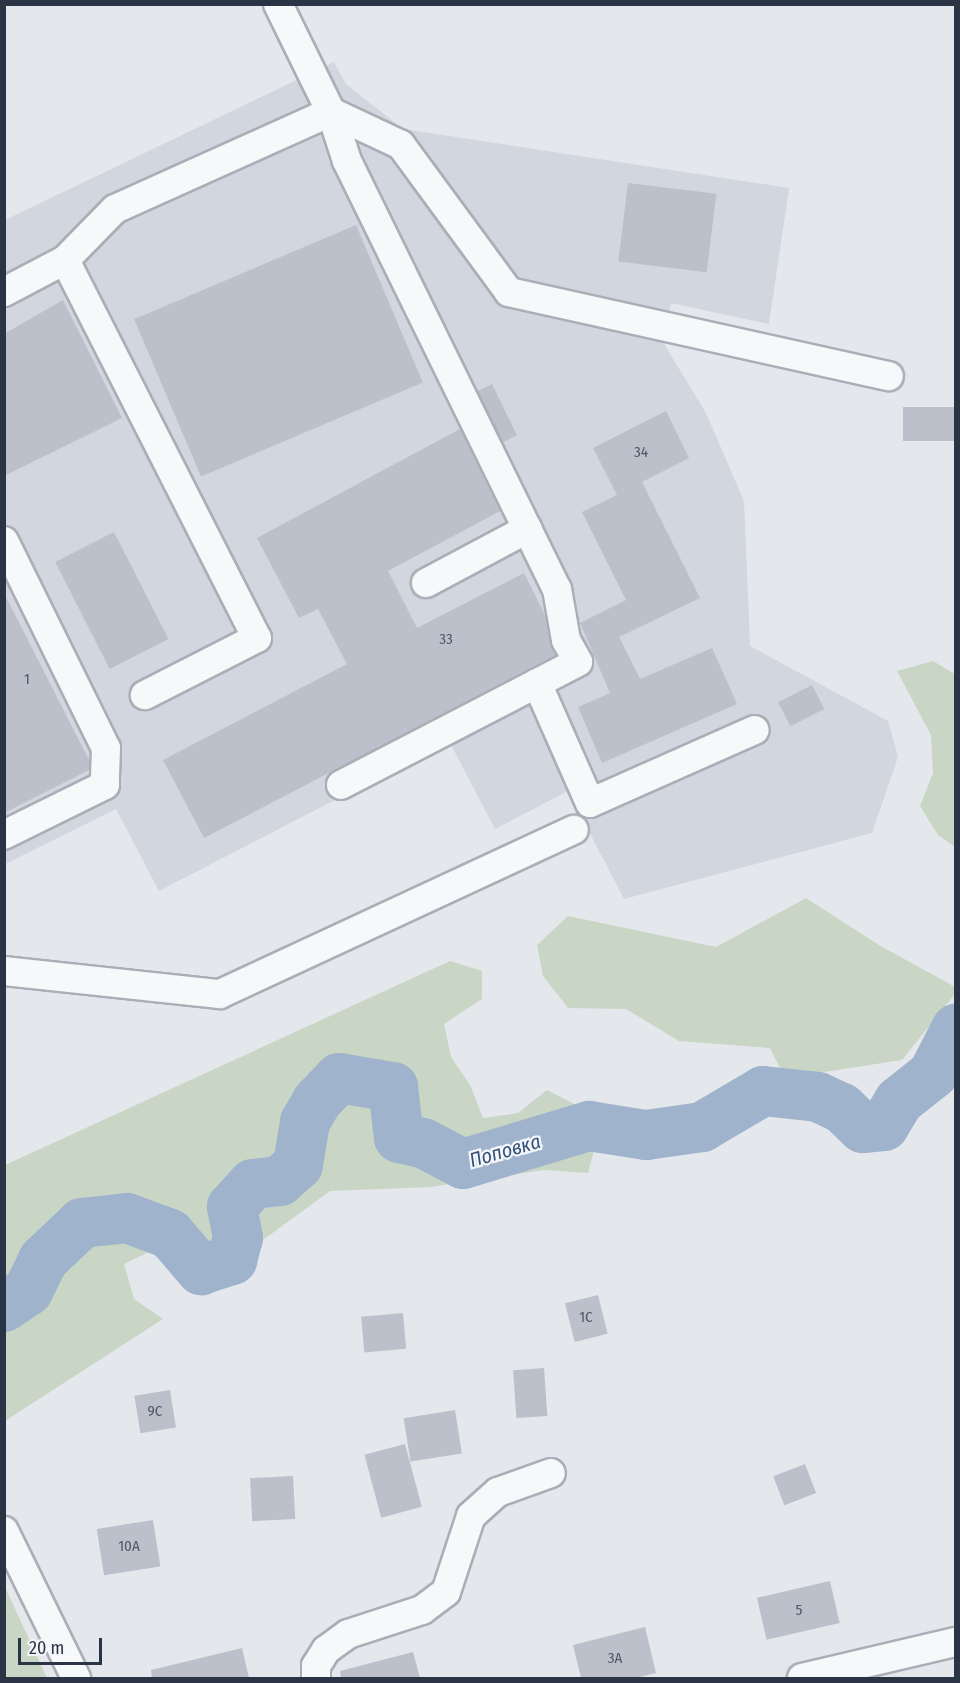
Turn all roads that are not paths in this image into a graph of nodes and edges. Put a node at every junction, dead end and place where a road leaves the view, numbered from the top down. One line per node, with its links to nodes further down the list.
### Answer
1 (278, 4): 2 (street)
2 (331, 112): 3 (street); 5 (street); 6 (street)
3 (65, 260): 4 (street); 10 (street)
4 (4, 292)
5 (889, 376)
6 (527, 529): 8 (street); 9 (street)
7 (4, 541): 14 (street)
8 (426, 583)
9 (537, 683): 11 (street); 12 (street)
10 (145, 695)
11 (755, 730)
12 (341, 785)
13 (574, 831): 15 (street)
14 (4, 835)
15 (4, 971)
16 (551, 1473): 20 (street)
17 (4, 1531): 19 (street)
18 (956, 1642): 21 (street)
19 (76, 1678)
20 (316, 1678)
21 (802, 1678)

